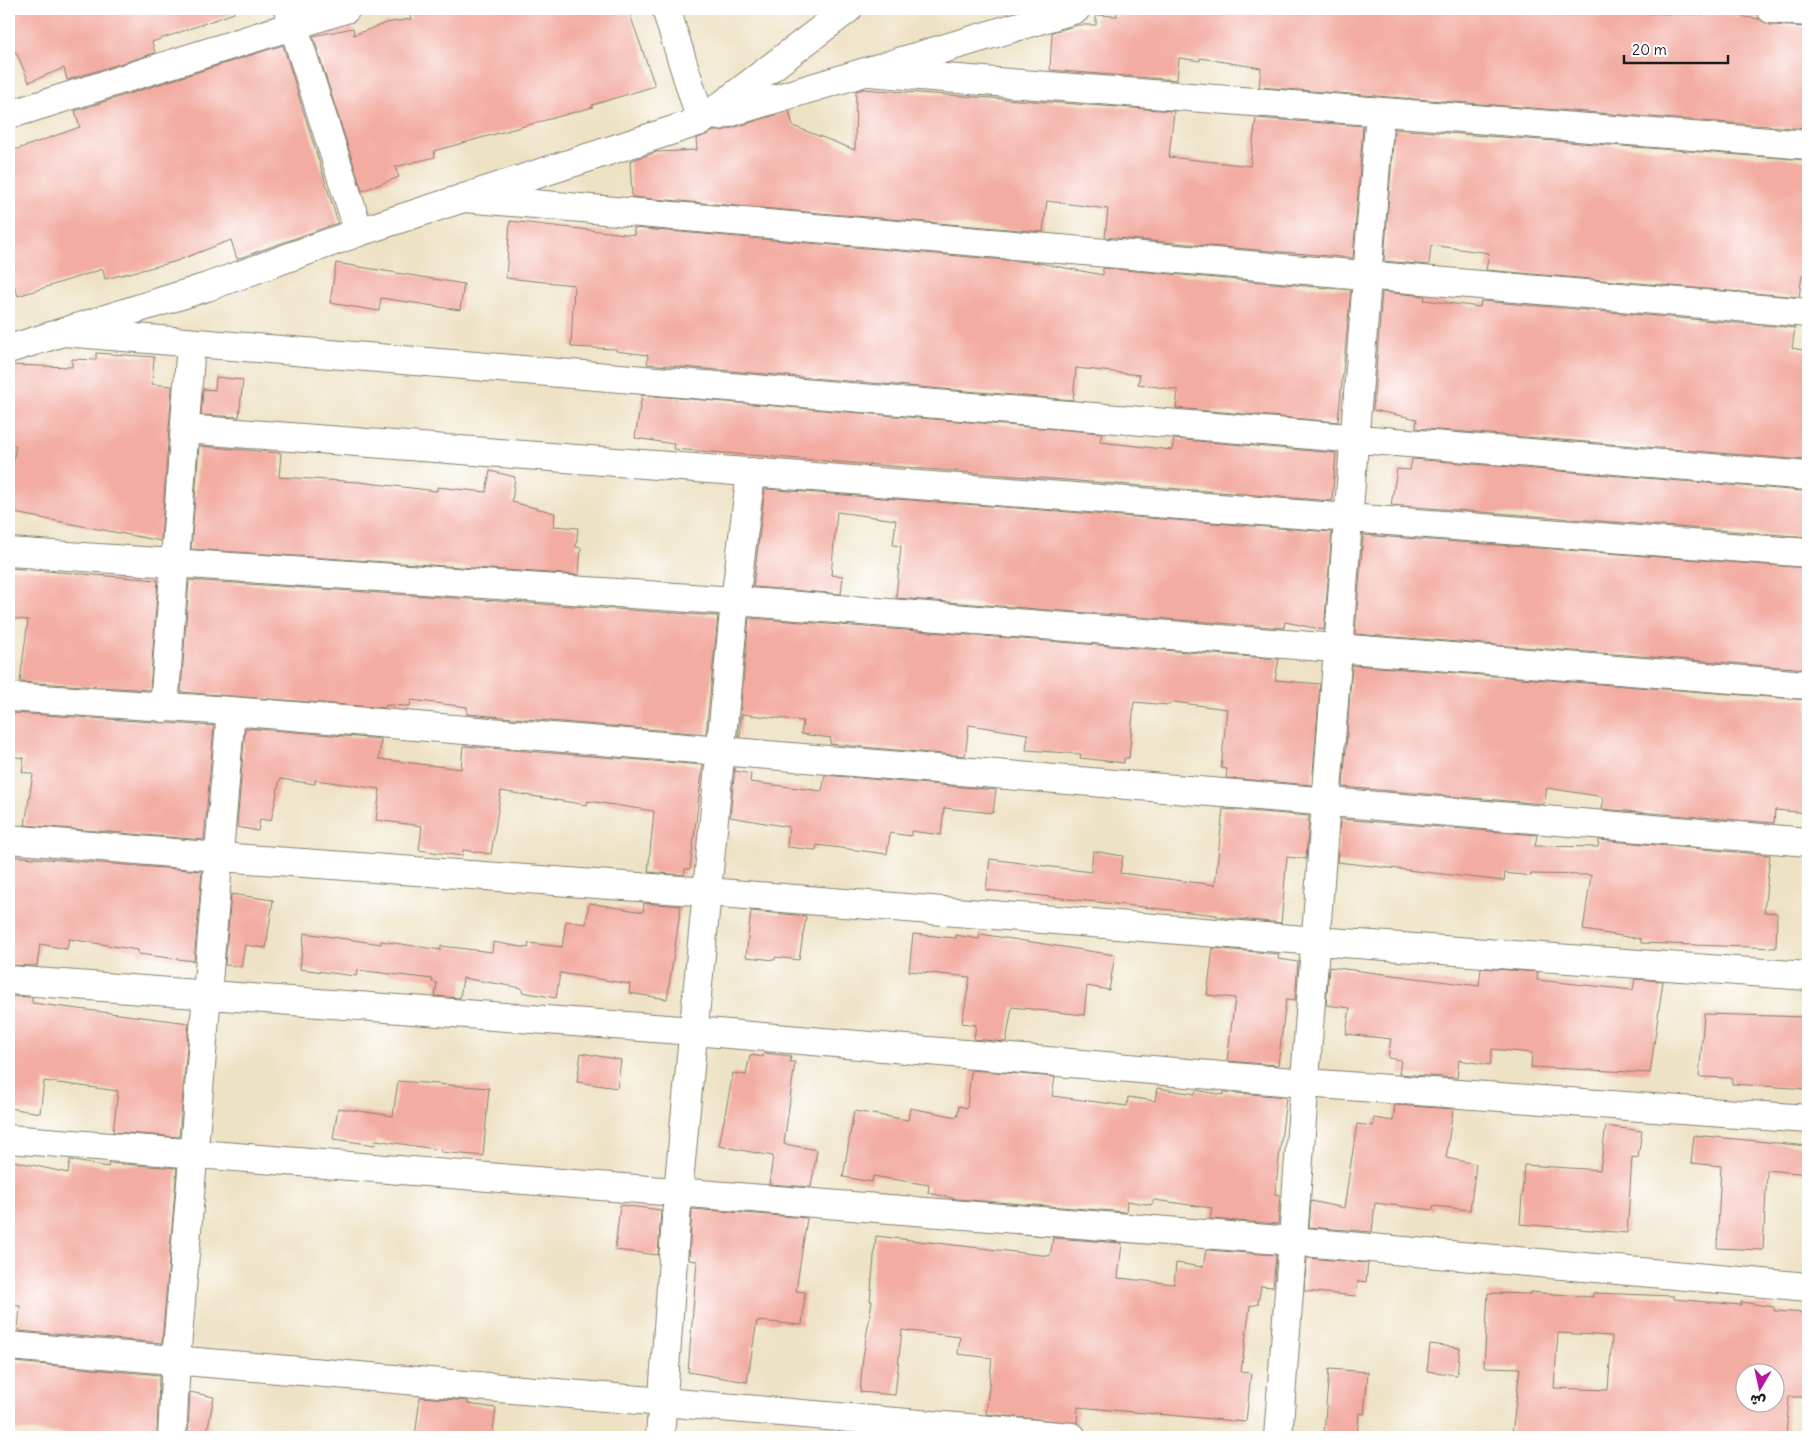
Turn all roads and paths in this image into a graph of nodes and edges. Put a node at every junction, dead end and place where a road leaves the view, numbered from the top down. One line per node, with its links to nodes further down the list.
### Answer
1 (346, 9): 7 (street)
2 (666, 9): 11 (street)
3 (848, 9): 11 (street)
4 (1076, 9): 8 (street)
5 (1771, 9): 6 (street)
6 (1808, 12)
7 (290, 17): 10 (street); 14 (street)
8 (865, 72): 9 (street); 11 (street)
9 (1380, 112): 12 (street); 15 (street)
10 (9, 115)
11 (701, 121): 13 (street)
12 (1808, 145)
13 (464, 198): 14 (street); 15 (street)
14 (359, 232): 17 (street)
15 (1367, 276): 16 (street); 21 (street)
16 (1808, 313)
17 (58, 332): 18 (street); 19 (street)
18 (191, 343): 20 (street); 21 (street)
19 (9, 349)
20 (185, 429): 22 (street); 27 (street)
21 (1355, 438): 23 (street); 24 (street)
22 (751, 472): 24 (street); 28 (street)
23 (1808, 476)
24 (1348, 518): 26 (street); 29 (street)
25 (9, 552): 27 (street)
26 (1808, 553)
27 (175, 564): 28 (street); 32 (street)
28 (735, 601): 29 (street); 34 (street)
29 (1338, 650): 30 (street); 35 (street)
30 (1808, 685)
31 (9, 697): 32 (street)
32 (164, 708): 33 (street)
33 (231, 711): 34 (street); 38 (street)
34 (721, 752): 35 (street); 39 (street)
35 (1324, 800): 37 (street); 40 (street)
36 (9, 839): 38 (street)
37 (1808, 842)
38 (219, 857): 39 (street); 43 (street)
39 (708, 892): 40 (street); 44 (street)
40 (1316, 941): 41 (street); 45 (street)
41 (1808, 976)
42 (9, 980): 43 (street)
43 (208, 995): 44 (street); 48 (street)
44 (694, 1032): 45 (street); 49 (street)
45 (1305, 1083): 46 (street); 50 (street)
46 (1808, 1119)
47 (9, 1139): 48 (street)
48 (195, 1154): 49 (street); 53 (street)
49 (678, 1192): 50 (street); 54 (street)
50 (1292, 1241): 51 (street); 59 (street)
51 (1808, 1287)
52 (9, 1346): 53 (street)
53 (176, 1360): 54 (street); 56 (street)
54 (662, 1400): 55 (street); 57 (street)
55 (889, 1429): 58 (street)
56 (172, 1437)
57 (660, 1437)
58 (1072, 1437)
59 (1278, 1437)

